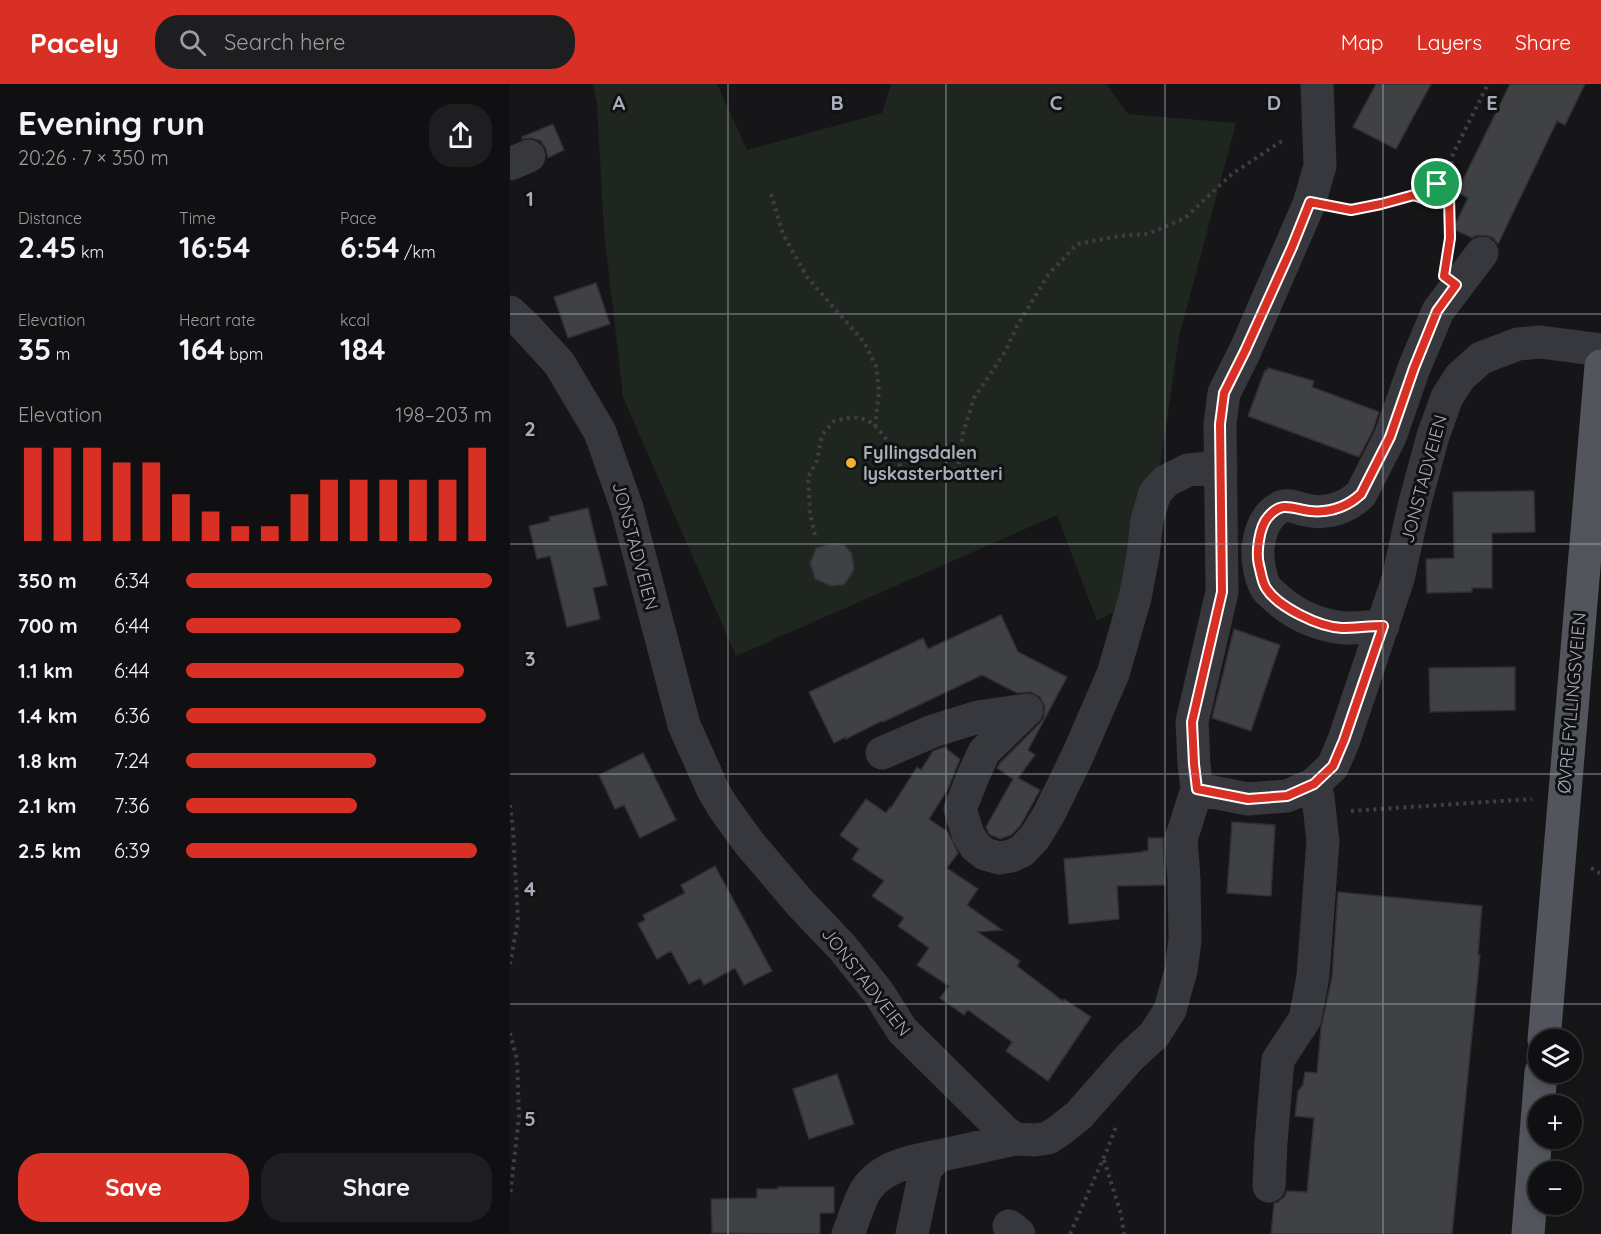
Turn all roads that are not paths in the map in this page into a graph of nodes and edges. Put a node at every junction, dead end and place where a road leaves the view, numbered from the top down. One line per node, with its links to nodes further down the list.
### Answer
1 (1317, 84): 6 (street)
2 (1482, 253): 7 (street)
3 (510, 312): 13 (street, JONSTADVEIEN)
4 (1601, 350): 7 (street, JONSTADVEIEN)
5 (1601, 366): 11 (main road, ØVRE FYLLINGSVEIEN)
6 (1221, 467): 8 (street); 9 (street)
7 (1383, 626): 10 (street, JONSTADVEIEN)
8 (882, 753)
9 (1197, 789): 10 (street, JONSTADVEIEN); 13 (street)
10 (1317, 799): 15 (street)
11 (1545, 1029)
12 (1540, 1083): 18 (main road)
13 (1015, 1139): 14 (street)
14 (938, 1156): 16 (street); 17 (street)
15 (1269, 1186)
16 (848, 1234)
17 (912, 1234)
18 (1528, 1234)

